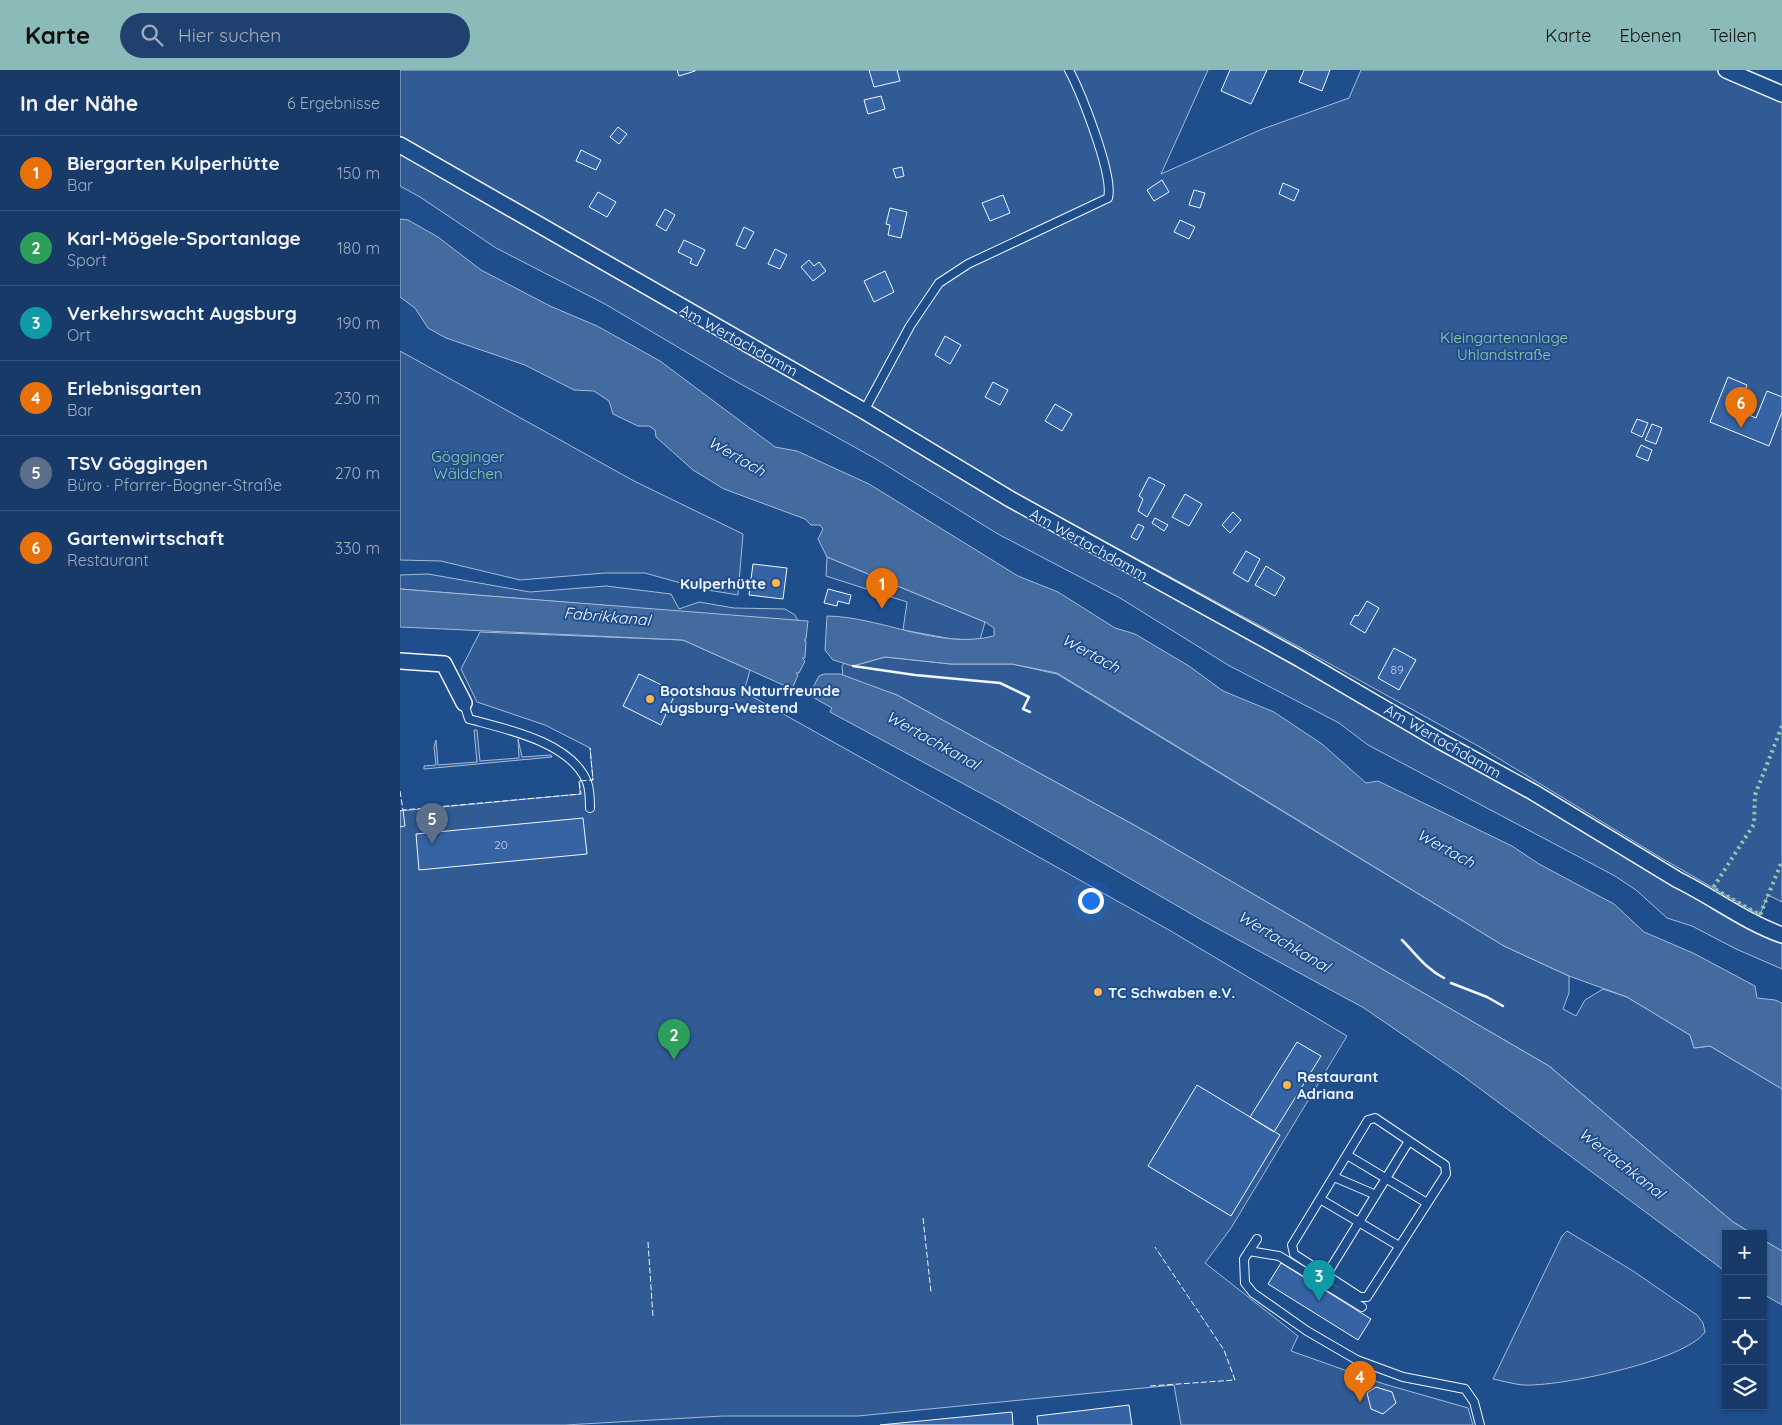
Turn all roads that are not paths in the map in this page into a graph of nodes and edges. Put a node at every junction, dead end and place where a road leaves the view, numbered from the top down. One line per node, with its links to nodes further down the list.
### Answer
1 (1069, 70): 5 (lane)
2 (1726, 70): 3 (street)
3 (1782, 94)
4 (400, 145): 5 (street, Am Wertachdamm)
5 (864, 411): 9 (street, Am Wertachdamm)
6 (400, 661): 7 (street)
7 (464, 703): 8 (lane)
8 (590, 808)
9 (1782, 935)
10 (1409, 1141): 11 (lane); 13 (lane); 16 (lane)
11 (1347, 1155): 12 (lane); 13 (lane)
12 (1334, 1177): 14 (lane); 15 (lane)
13 (1386, 1179): 14 (lane); 16 (lane)
14 (1376, 1195): 17 (lane)
15 (1320, 1199): 17 (lane); 21 (lane)
16 (1427, 1203): 19 (lane)
17 (1359, 1222): 19 (lane); 21 (lane)
18 (1257, 1239): 20 (lane)
19 (1399, 1246): 21 (lane)
20 (1249, 1251): 21 (lane); 23 (lane)
21 (1324, 1279): 22 (lane)
22 (1362, 1307)
23 (1480, 1425)

